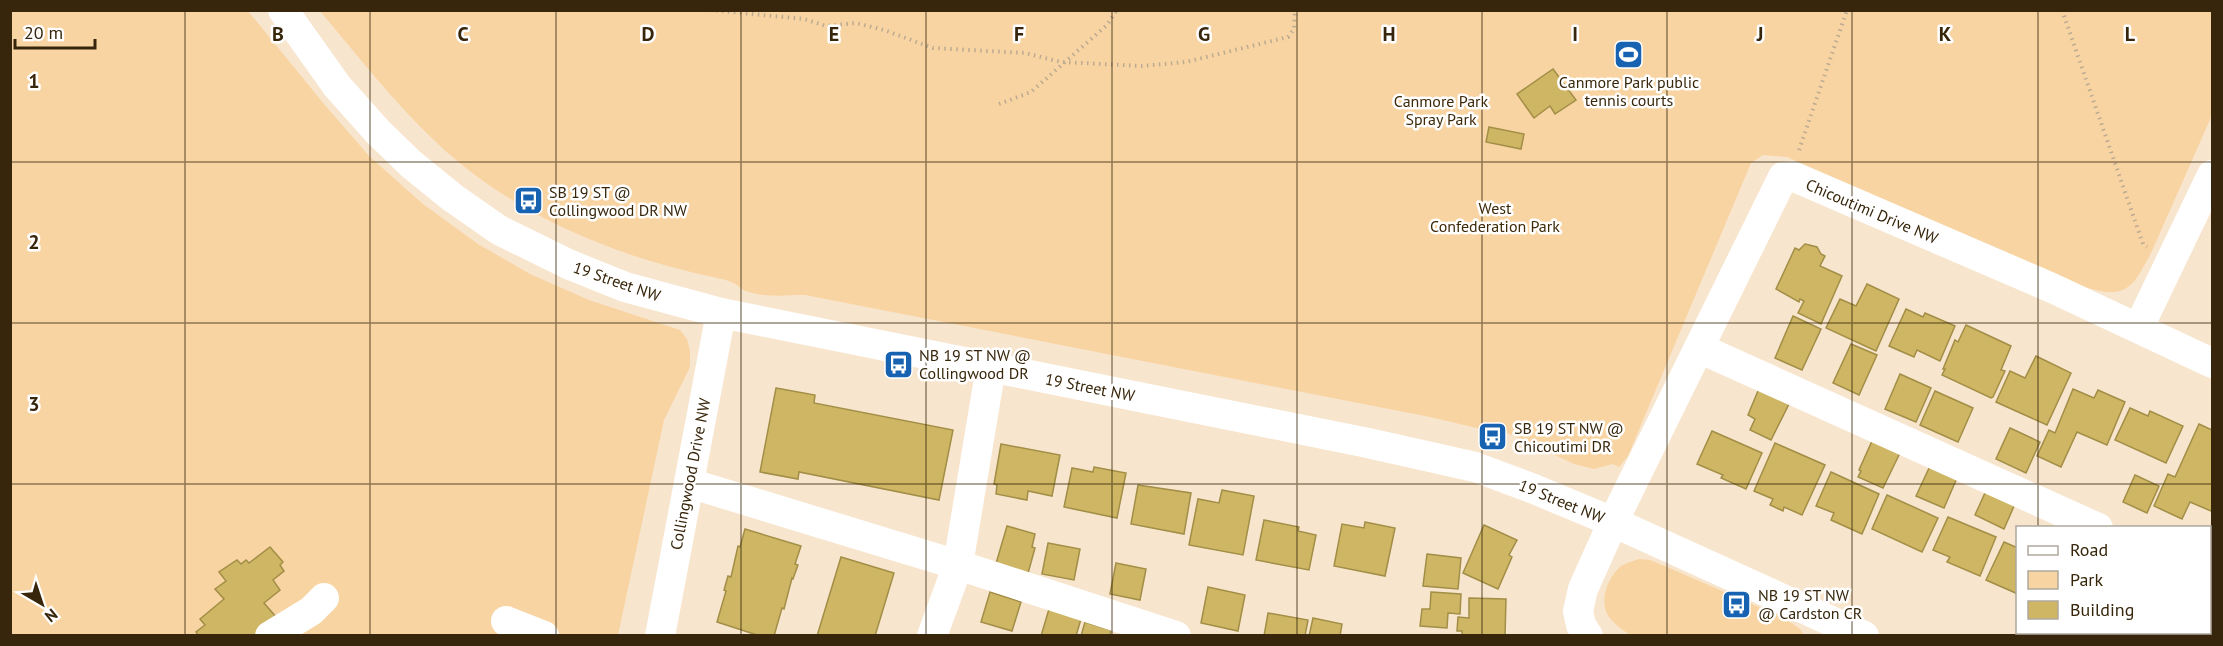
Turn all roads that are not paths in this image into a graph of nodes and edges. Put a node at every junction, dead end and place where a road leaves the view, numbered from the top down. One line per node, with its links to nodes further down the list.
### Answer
1 (283, 10): 3 (street, 19 Street NW)
2 (2212, 175): 4 (street)
3 (721, 313): 7 (street, 19 Street NW); 8 (street, Collingwood Drive NW)
4 (2139, 327): 5 (street, Chicoutimi Drive NW); 6 (street, Chicoutimi Drive NW)
5 (1699, 348): 9 (street, Chicoutimi Drive NW); 10 (street)
6 (2212, 363)
7 (991, 367): 9 (street, 19 Street NW); 11 (street)
8 (689, 483): 11 (street); 16 (street, Collingwood Drive NW)
9 (1613, 522): 19 (street, Chicoutimi Drive NW); 20 (street, 19 Street NW)
10 (2094, 526)
11 (958, 564): 17 (street); 18 (street)
12 (324, 598): 14 (street)
13 (506, 621): 15 (street)
14 (270, 636)
15 (544, 636)
16 (660, 636)
17 (932, 636)
18 (1176, 636)
19 (1588, 636)
20 (1864, 636)

